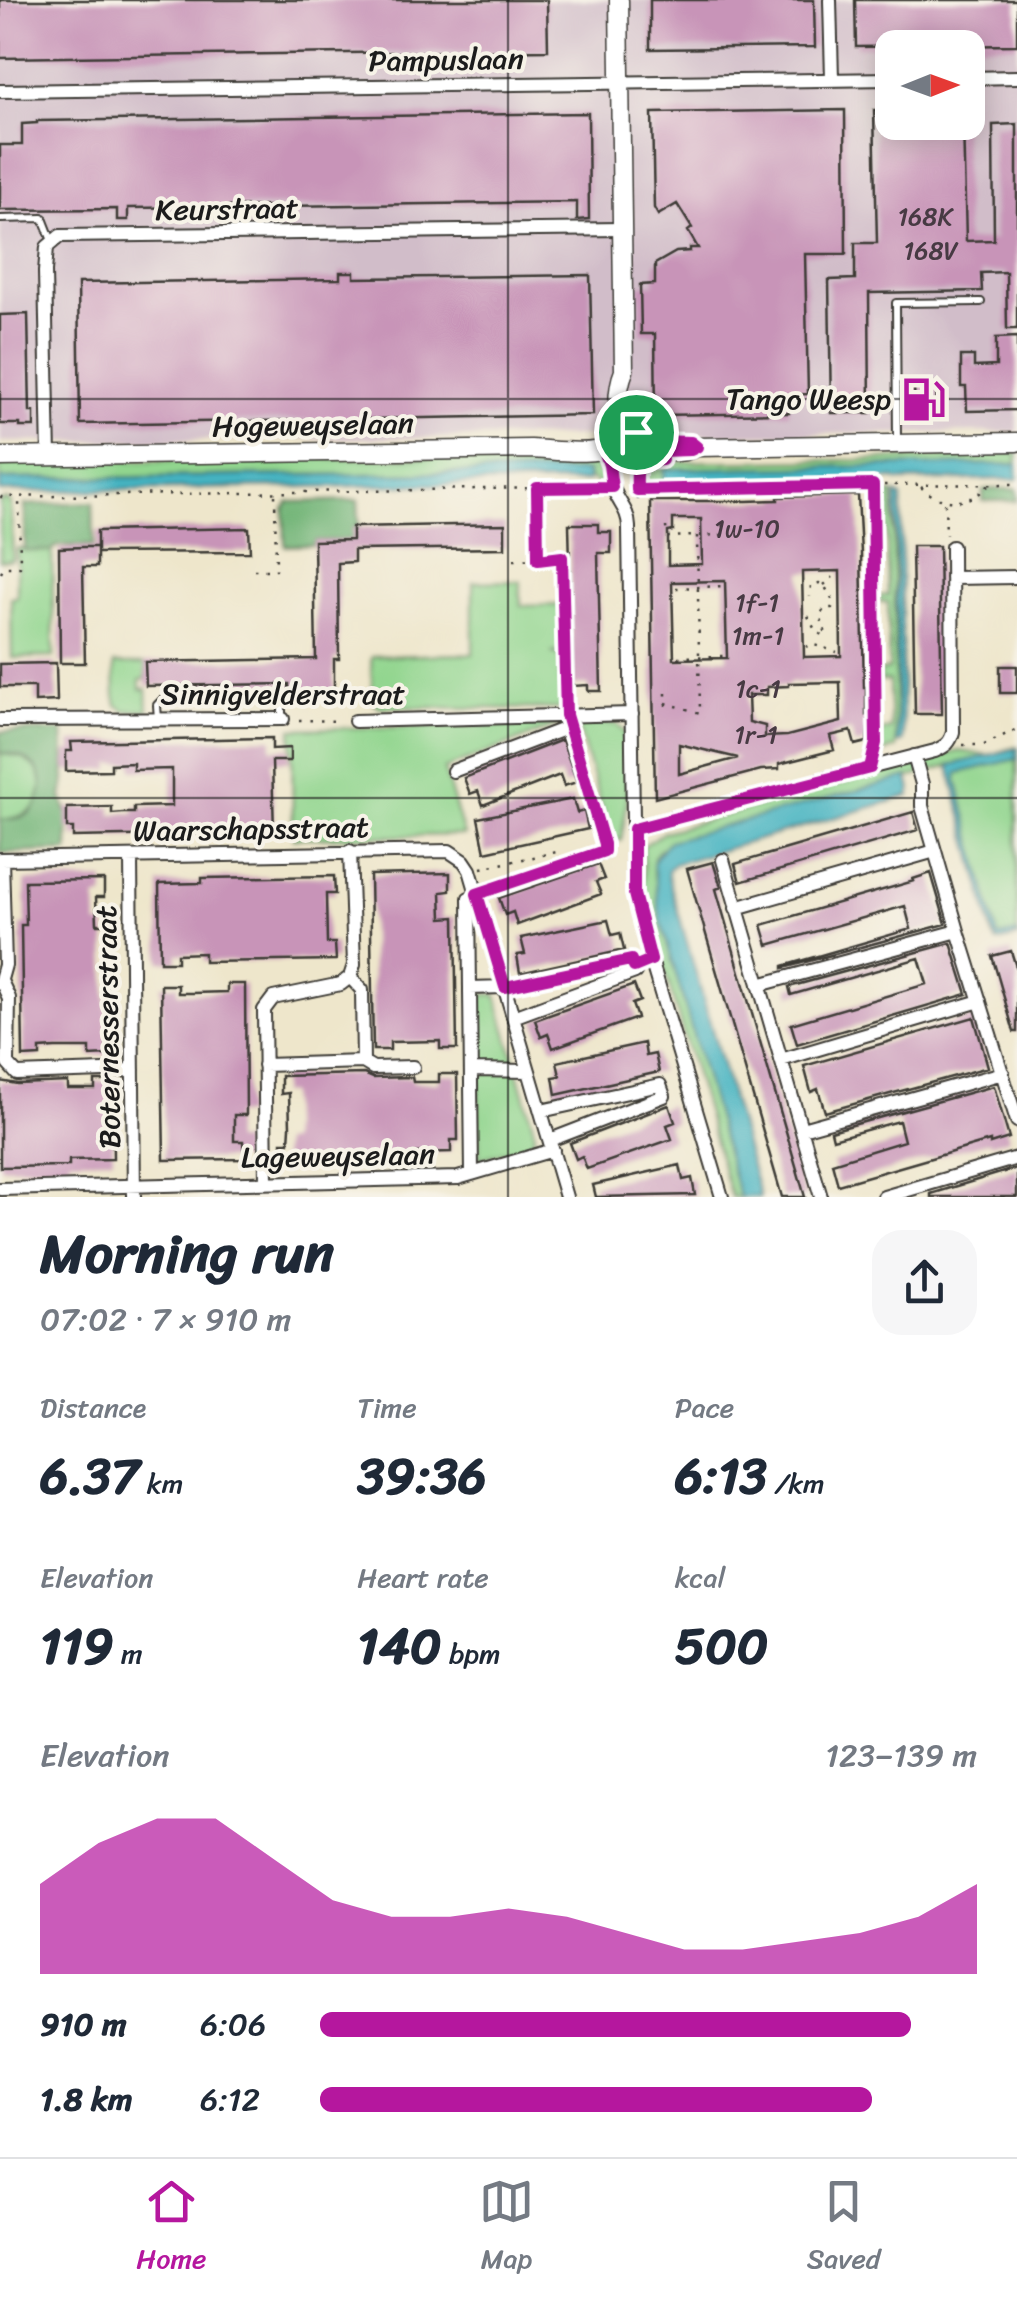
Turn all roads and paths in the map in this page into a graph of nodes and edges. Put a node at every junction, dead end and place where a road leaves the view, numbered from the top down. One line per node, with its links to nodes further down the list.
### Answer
1 (619, 0): 7 (main road)
2 (830, 0): 6 (street)
3 (1017, 77): 5 (street)
4 (875, 78): 6 (street, Pampuslaan)
5 (985, 78)
6 (832, 79): 7 (street, Pampuslaan)
7 (620, 82): 8 (street, Pampuslaan); 10 (main road)
8 (0, 92)
9 (0, 219): 11 (lane)
10 (622, 230): 11 (street, Keurstraat); 13 (main road)
11 (52, 241): 20 (street)
12 (981, 302): 15 (lane)
13 (631, 437): 16 (main road); 17 (main road, Hogeweyselaan); 18 (main road)
14 (1017, 442): 15 (main road)
15 (897, 444): 16 (main road)
16 (697, 447): 18 (main road)
17 (604, 450): 20 (main road, Hogeweyselaan); 25 (street)
18 (661, 451): 27 (path)
19 (0, 457): 20 (main road, Hogeweyselaan)
20 (49, 457)
21 (990, 484): 22 (path); 24 (path); 31 (path)
22 (1017, 484)
23 (873, 485): 24 (path); 27 (path); 69 (lane)
24 (920, 486): 31 (path)
25 (612, 487): 26 (path); 32 (street)
26 (537, 488): 28 (path); 38 (path)
27 (637, 490): 32 (path)
28 (275, 492): 30 (path); 39 (path)
29 (0, 497): 30 (path)
30 (19, 497): 40 (path)
31 (945, 501): 36 (path)
32 (628, 514): 60 (street)
33 (722, 525): 35 (path)
34 (666, 527): 35 (path)
35 (697, 536): 46 (path)
36 (952, 548): 43 (street)
37 (514, 560): 38 (path)
38 (538, 560): 65 (path)
39 (254, 570)
40 (2, 573)
41 (833, 577): 45 (path)
42 (1017, 577): 43 (street)
43 (952, 578): 67 (street)
44 (725, 586): 46 (path)
45 (824, 586): 48 (path); 50 (path)
46 (698, 587): 47 (path); 54 (path)
47 (676, 588)
48 (810, 597)
49 (808, 616): 50 (path)
50 (820, 634): 51 (path)
51 (815, 644): 52 (path); 53 (path)
52 (806, 647)
53 (837, 652)
54 (699, 656): 55 (path); 56 (path); 58 (path)
55 (726, 656)
56 (678, 657)
57 (666, 692): 58 (path)
58 (666, 703): 59 (path)
59 (666, 710)
60 (632, 714): 65 (street, Sinnigvelderstraat); 71 (street)
61 (158, 719): 62 (street, Sinnigvelderstraat); 63 (street, Sinnigvelderstraat); 63 (lane)
62 (0, 720)
63 (282, 720): 64 (path, Sinnigvelderstraat)
64 (356, 721): 65 (street, Sinnigvelderstraat)
65 (568, 721): 70 (street, Sinnigvelderstraat); 72 (path)
66 (1017, 729): 67 (path)
67 (951, 740): 68 (street)
68 (914, 756): 69 (street); 73 (street)
69 (870, 768): 71 (street)
70 (452, 771)
71 (634, 829): 81 (street)
72 (604, 844): 78 (street)
73 (936, 851): 79 (street); 80 (street)
74 (350, 852): 75 (street, Waarschapsstraat); 78 (street, Waarschapsstraat); 83 (street)
75 (131, 858): 76 (street, Waarschapsstraat); 95 (street, Boternesserstraat)
76 (1, 860): 84 (street)
77 (723, 860): 79 (street)
78 (477, 894): 86 (street, Waarschapsstraat); 87 (street)
79 (736, 908): 85 (street)
80 (958, 931): 85 (street); 88 (street)
81 (651, 960): 82 (street); 99 (street)
82 (634, 967): 86 (street); 89 (street)
83 (350, 977): 91 (street); 93 (street)
84 (1, 982): 92 (street)
85 (759, 985): 90 (street)
86 (505, 987): 87 (street); 89 (street, Waarschapsstraat)
87 (470, 988): 96 (street)
88 (980, 1001): 90 (street); 98 (street)
89 (513, 1017): 97 (street, Waarschapsstraat)
90 (781, 1060): 103 (street)
91 (363, 1062): 93 (street); 94 (street)
92 (4, 1064): 95 (street)
93 (264, 1065): 107 (street)
94 (413, 1067)
95 (133, 1070): 109 (street, Boternesserstraat)
96 (471, 1070): 97 (street); 106 (street)
97 (529, 1070): 101 (street, Waarschapsstraat)
98 (1003, 1072): 102 (street); 103 (street)
99 (687, 1083): 100 (street); 111 (street)
100 (661, 1090): 101 (street); 104 (street)
101 (542, 1111): 104 (street, Waarschapsstraat)
102 (1017, 1121)
103 (802, 1129): 112 (street)
104 (551, 1145): 106 (street, Lageweyselaan); 110 (street, Waarschapsstraat)
105 (1017, 1158): 113 (street)
106 (472, 1174): 107 (street, Lageweyselaan)
107 (266, 1182): 109 (street, Lageweyselaan)
108 (0, 1190): 109 (street, Lageweyselaan)
109 (134, 1191)
110 (566, 1197)
111 (722, 1197)
112 (821, 1197)
113 (884, 1197)

